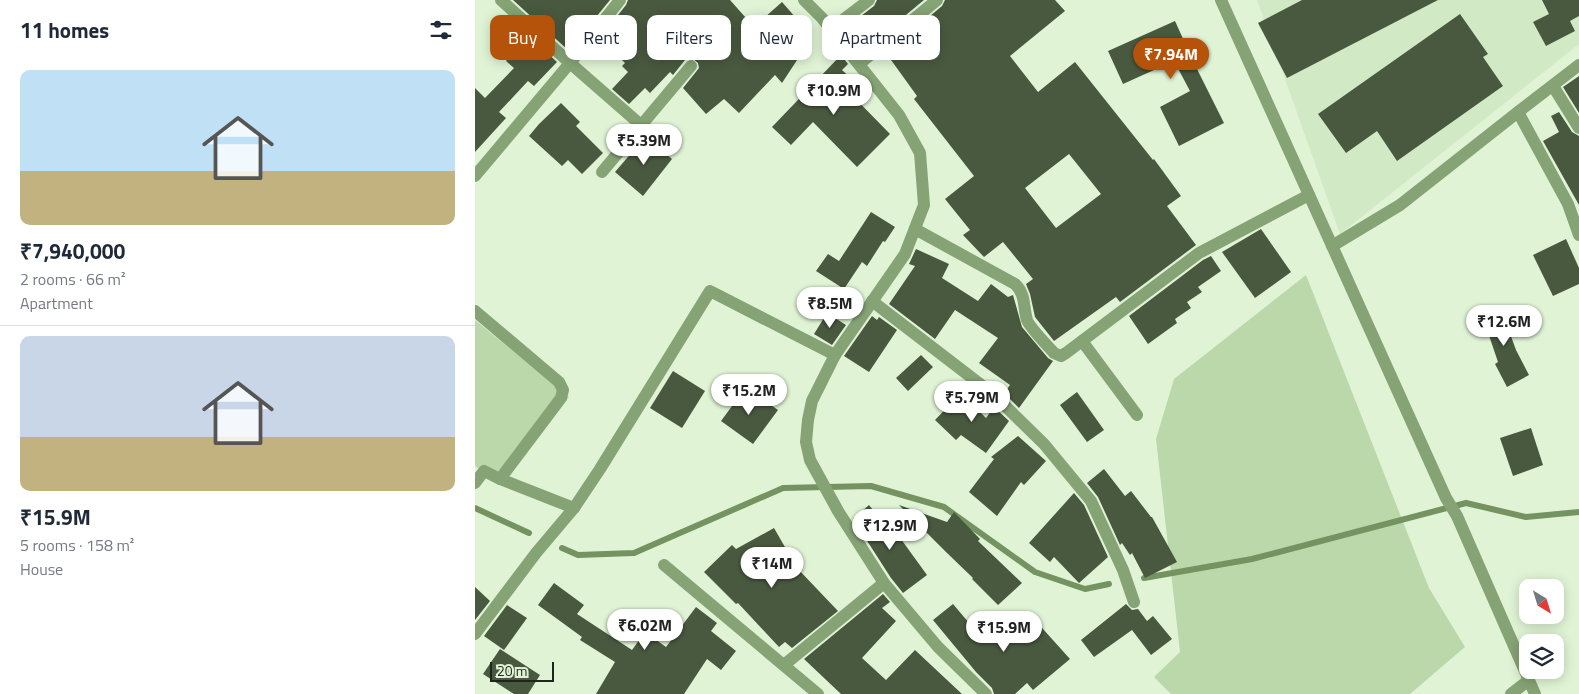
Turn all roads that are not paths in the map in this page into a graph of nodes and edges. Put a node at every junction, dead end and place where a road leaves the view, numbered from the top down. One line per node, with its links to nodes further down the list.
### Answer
1 (501, 0): 10 (street)
2 (620, 0): 10 (street)
3 (805, 0): 8 (street)
4 (869, 0): 7 (street)
5 (937, 0): 11 (street)
6 (1221, 0): 20 (street)
7 (849, 15)
8 (822, 19)
9 (856, 60): 11 (street)
10 (570, 63): 16 (street); 19 (street)
11 (859, 64): 21 (street)
12 (1579, 65): 14 (street)
13 (691, 66): 16 (street)
14 (1553, 86): 15 (street); 17 (street)
15 (1518, 112): 22 (street); 23 (street)
16 (642, 126): 18 (street)
17 (1579, 128)
18 (602, 172)
19 (475, 176)
20 (1309, 195): 23 (street); 26 (street)
21 (915, 229): 24 (street); 26 (street)
22 (1579, 235)
23 (1332, 246): 38 (street)
24 (872, 301): 27 (street); 35 (street)
25 (475, 311): 30 (street)
26 (1082, 341): 28 (street)
27 (835, 355): 32 (street); 34 (street)
28 (1137, 415)
29 (479, 469): 30 (street); 31 (street)
30 (500, 480): 32 (street)
31 (475, 483)
32 (574, 508): 36 (street)
33 (664, 565): 37 (street)
34 (884, 583): 37 (street); 40 (street)
35 (1134, 602)
36 (475, 634)
37 (784, 665): 39 (street)
38 (1529, 680): 41 (street); 42 (street)
39 (817, 694)
40 (986, 694)
41 (1511, 694)
42 (1535, 694)

